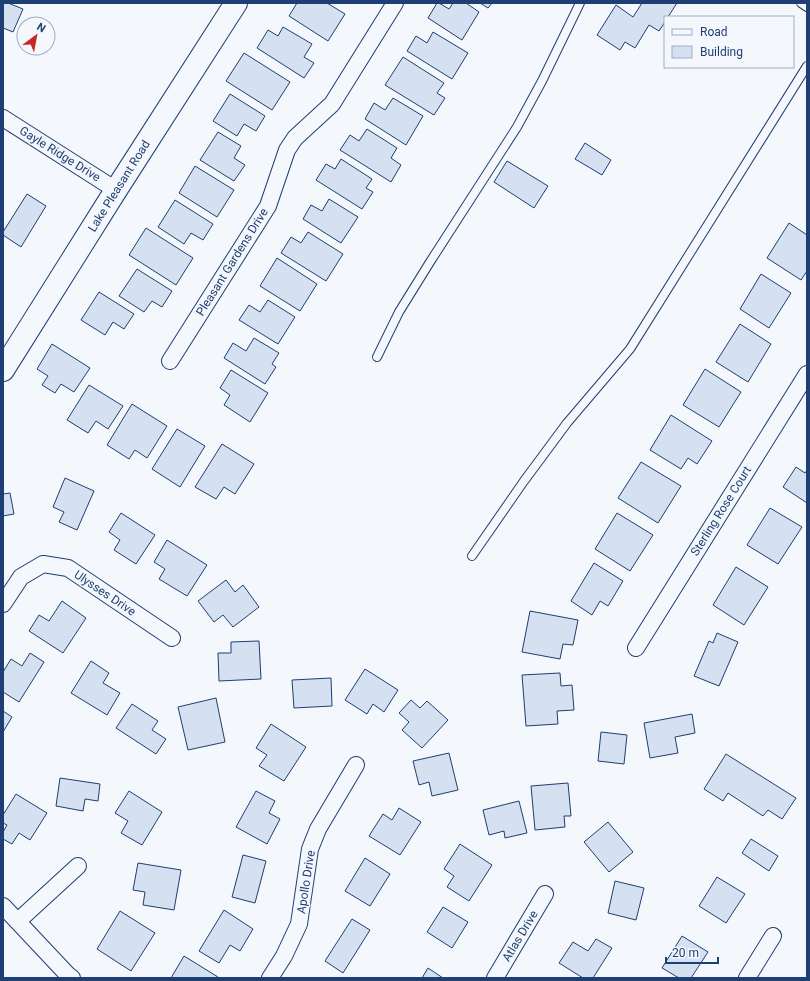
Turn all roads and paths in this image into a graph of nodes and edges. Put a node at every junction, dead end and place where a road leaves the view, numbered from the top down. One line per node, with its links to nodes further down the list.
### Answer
1 (236, 3): 8 (street, Lake Pleasant Road)
2 (395, 3): 10 (street, Pleasant Gardens Drive)
3 (580, 3): 9 (lane)
4 (801, 3): 5 (lane)
5 (807, 7)
6 (807, 66): 13 (lane)
7 (3, 118): 8 (street, Gayle Ridge Drive)
8 (116, 190): 11 (street, Lake Pleasant Road)
9 (377, 358)
10 (170, 360)
11 (3, 370)
12 (807, 374): 16 (street, Sterling Rose Court)
13 (472, 556)
14 (3, 604): 15 (street, Ulysses Drive)
15 (172, 638)
16 (636, 648)
17 (356, 765): 24 (street, Apollo Drive)
18 (78, 866): 21 (street)
19 (545, 894): 25 (street, Atlas Drive)
20 (3, 906): 21 (street)
21 (18, 921): 23 (street)
22 (773, 936): 26 (street)
23 (72, 978)
24 (270, 978)
25 (495, 978)
26 (746, 978)

